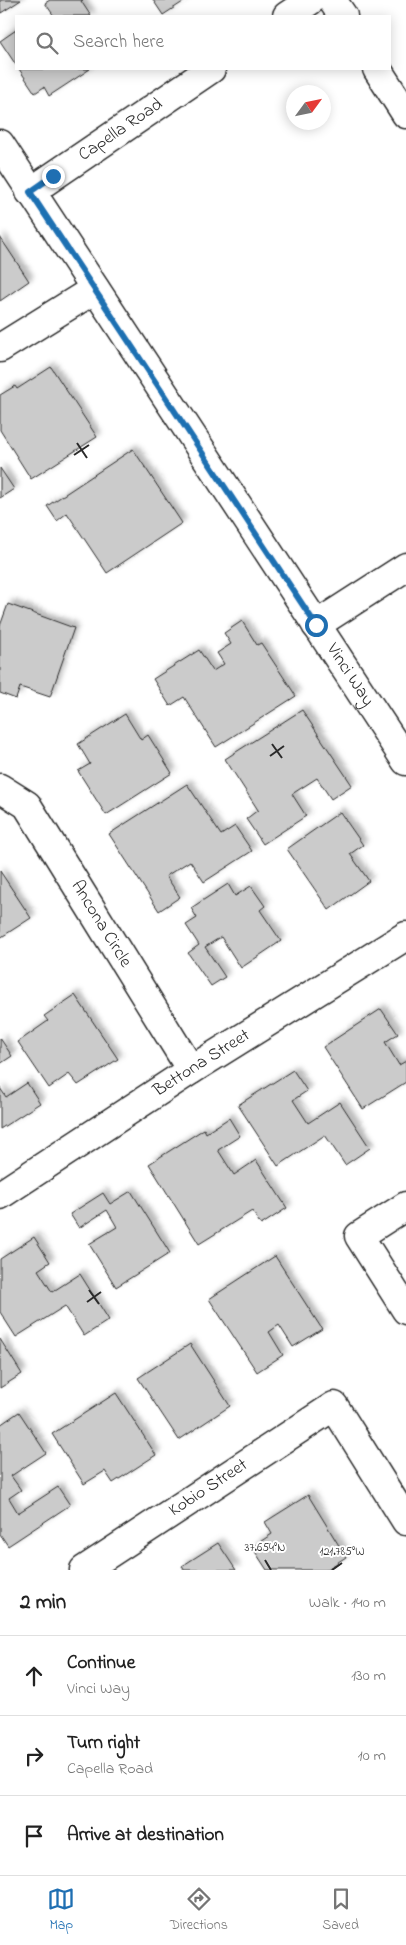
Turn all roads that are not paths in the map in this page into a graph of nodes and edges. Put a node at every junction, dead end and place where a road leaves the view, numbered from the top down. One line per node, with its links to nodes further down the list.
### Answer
1 (311, 0): 3 (street)
2 (332, 0): 4 (street)
3 (288, 15)
4 (342, 15)
5 (210, 70): 9 (street, Capella Road)
6 (378, 70): 7 (street)
7 (406, 114)
8 (0, 144): 9 (street, Vinci Way)
9 (30, 192): 10 (street, Vinci Way)
10 (95, 289): 11 (street); 13 (street, Vinci Way)
11 (0, 348)
12 (406, 567): 13 (street)
13 (316, 625): 14 (street, Vinci Way)
14 (406, 761)
15 (0, 788): 17 (street, Ancona Circle)
16 (406, 936): 17 (street, Bettona Street)
17 (191, 1070): 18 (street, Bettona Street)
18 (0, 1195)
19 (406, 1206): 20 (street)
20 (406, 1310)
21 (406, 1522): 22 (street, Kobio Street)
22 (84, 1570)

